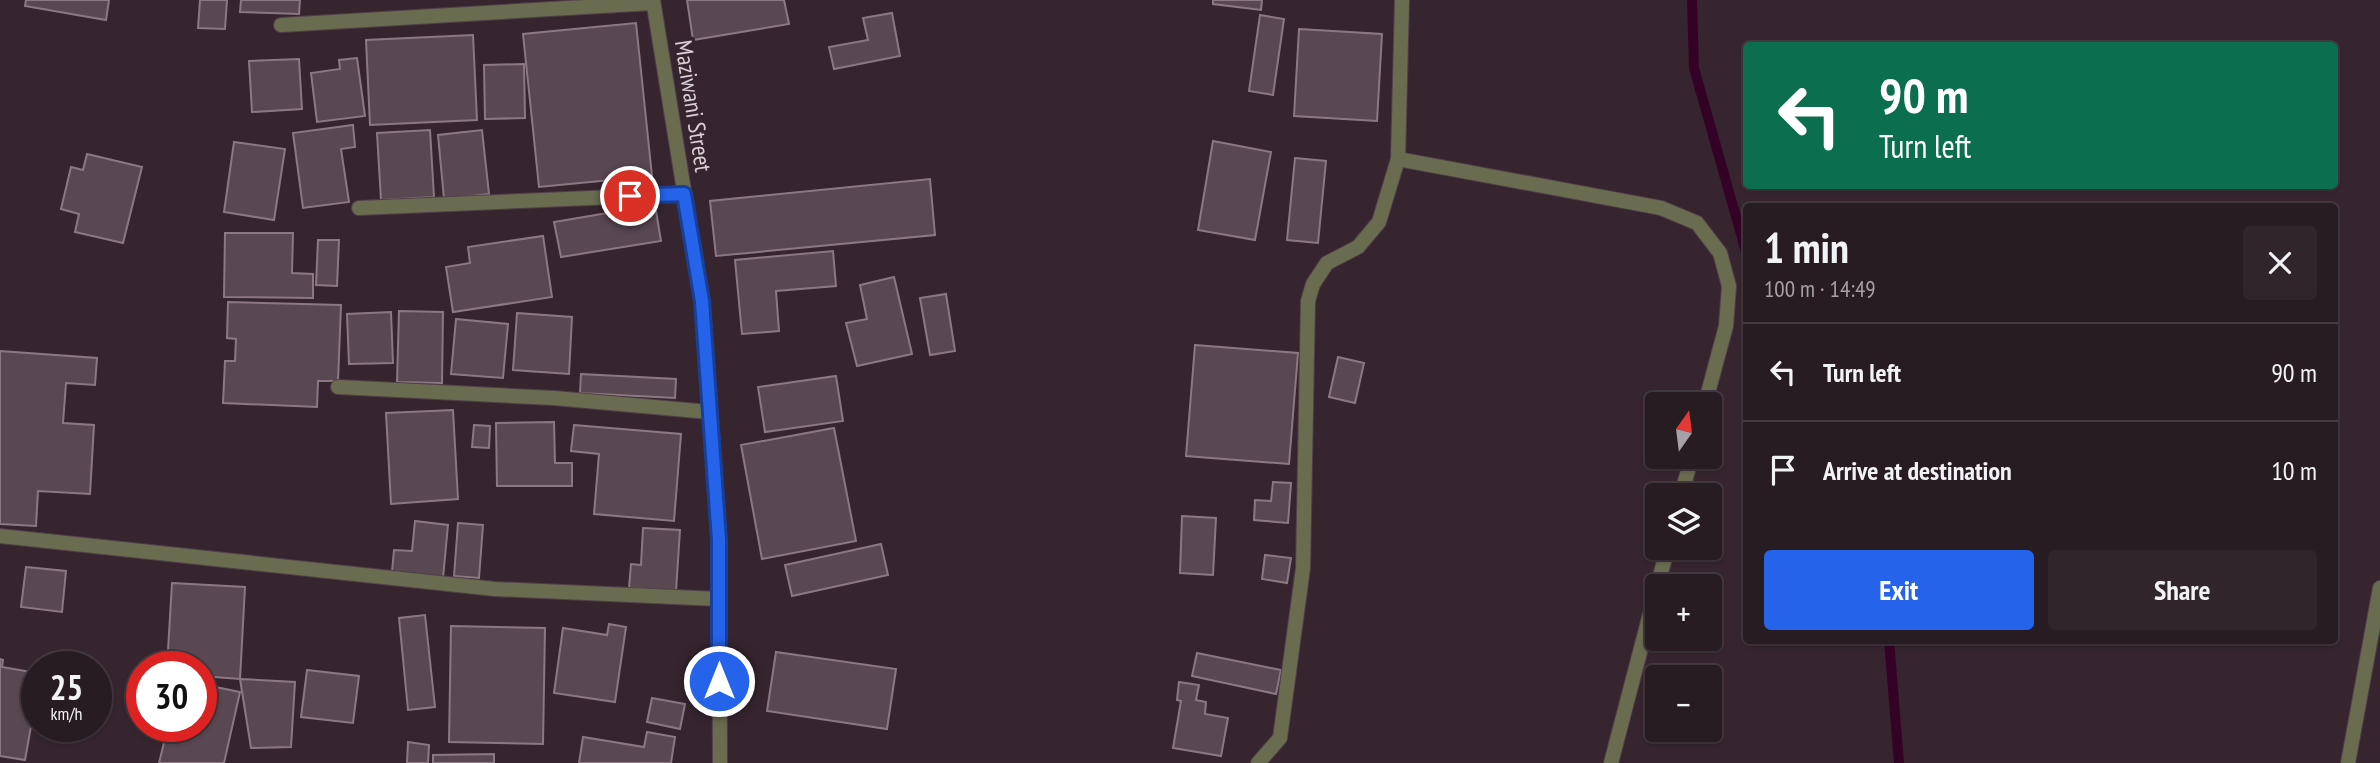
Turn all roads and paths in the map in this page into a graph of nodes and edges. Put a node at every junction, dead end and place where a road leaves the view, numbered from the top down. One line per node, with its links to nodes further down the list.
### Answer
1 (1402, 0): 4 (street)
2 (653, 2): 3 (street); 5 (street, Maziwani Street)
3 (281, 25)
4 (1398, 159): 8 (street); 15 (street)
5 (684, 194): 6 (street); 9 (street, Maziwani Street)
6 (359, 208)
7 (338, 387): 9 (street)
8 (1708, 392)
9 (709, 412): 12 (street, Maziwani Street)
10 (0, 536): 12 (street)
11 (2380, 588): 17 (street)
12 (719, 599): 14 (street, Maziwani Street)
13 (1645, 633): 16 (street)
14 (720, 763)
15 (1258, 763)
16 (1611, 763)
17 (2348, 763)

